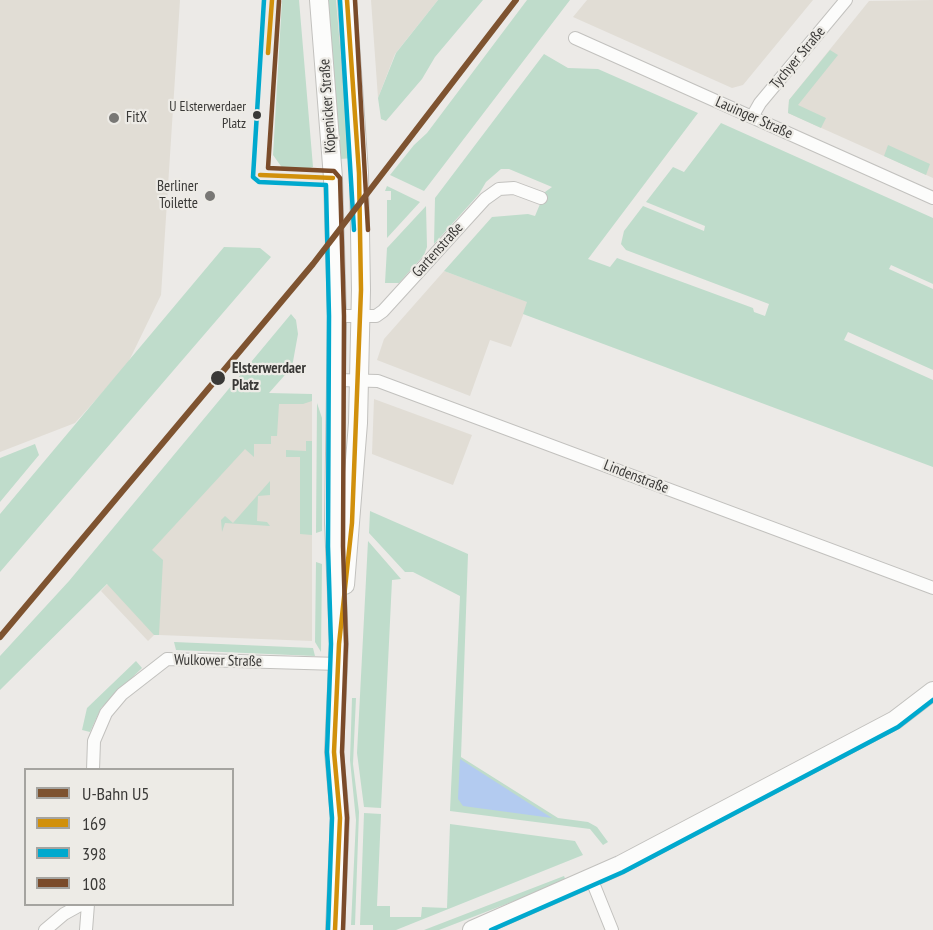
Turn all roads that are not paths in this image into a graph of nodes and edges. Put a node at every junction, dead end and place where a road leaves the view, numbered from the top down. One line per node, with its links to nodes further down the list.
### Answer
1 (320, 0): 8 (main road, Köpenicker Straße)
2 (347, 0): 9 (main road, Köpenicker Straße)
3 (846, 0): 5 (street, Tychyer Straße)
4 (575, 38): 5 (street, Lauinger Straße)
5 (752, 117): 7 (street, Lauinger Straße)
6 (541, 198): 9 (street, Gartenstraße)
7 (933, 198)
8 (337, 316): 9 (street, Gartenstraße); 10 (main road, Köpenicker Straße)
9 (361, 316): 11 (main road, Köpenicker Straße)
10 (337, 380): 11 (street, Lindenstraße); 13 (main road, Köpenicker Straße)
11 (358, 380): 12 (street, Lindenstraße); 13 (main road, Köpenicker Straße)
12 (933, 588)
13 (339, 644): 14 (main road, Köpenicker Straße)
14 (339, 664): 16 (street, Wulkower Straße); 22 (main road, Köpenicker Straße)
15 (933, 691): 17 (main road)
16 (93, 768)
17 (591, 879): 23 (main road); 24 (street)
18 (78, 906): 20 (street)
19 (88, 906): 21 (street)
20 (45, 930)
21 (86, 930)
22 (335, 930)
23 (472, 930)
24 (612, 930)

